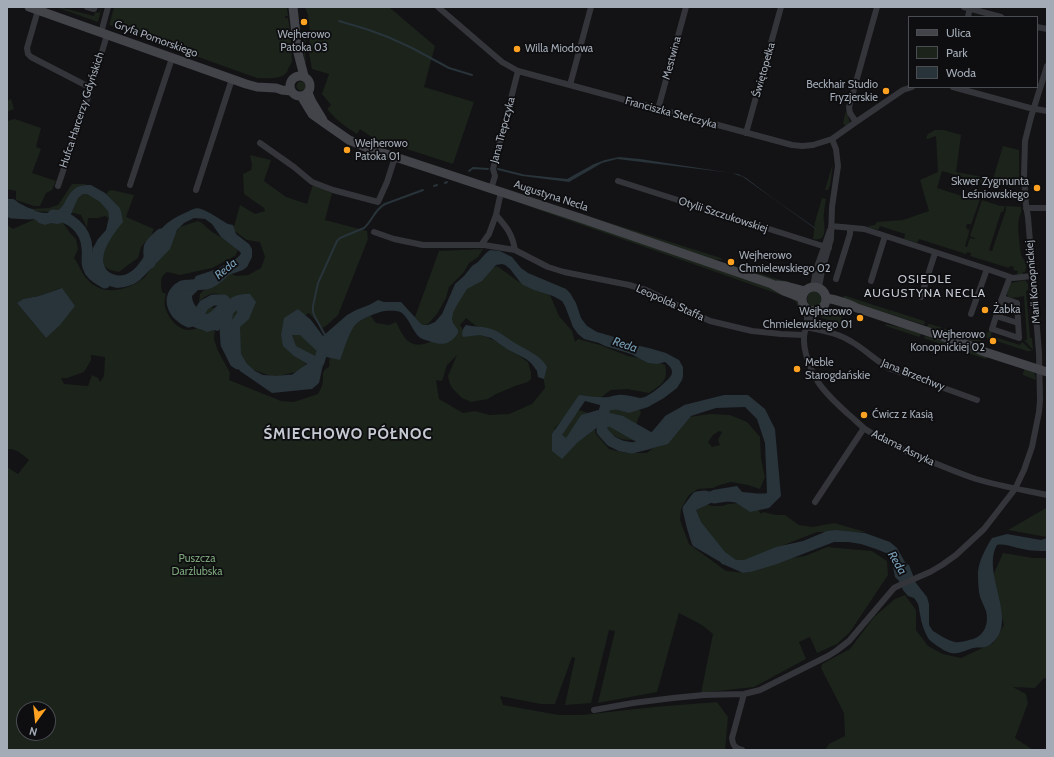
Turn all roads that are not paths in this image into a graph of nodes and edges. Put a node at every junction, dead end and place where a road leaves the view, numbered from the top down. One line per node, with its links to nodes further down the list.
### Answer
1 (87, 7): 2 (street)
2 (95, 7)
3 (108, 7): 14 (street, Hufca Harcerzy Gdyńskich)
4 (293, 7): 18 (main road)
5 (591, 7): 20 (street)
6 (686, 7): 26 (street, Mestwina)
7 (781, 7): 30 (street, Świętopełka)
8 (877, 7): 29 (street)
9 (34, 8): 12 (main road, Gryfa Pomorskiego); 22 (street)
10 (440, 8): 17 (street, Franciszka Stefczyka)
11 (968, 8): 13 (street)
12 (49, 11): 14 (main road, Gryfa Pomorskiego)
13 (997, 16)
14 (104, 34): 15 (main road, Gryfa Pomorskiego); 22 (street, Hufca Harcerzy Gdyńskich)
15 (172, 58): 19 (main road, Gryfa Pomorskiego); 35 (street)
16 (1047, 66): 27 (street, Marii Konopnickiej)
17 (518, 71): 20 (street, Franciszka Stefczyka); 37 (street, Jana Trepczyka)
18 (300, 76): 21 (main road); 25 (main road)
19 (232, 79): 21 (main road, Gryfa Pomorskiego); 38 (street)
20 (570, 86): 26 (street, Franciszka Stefczyka)
21 (290, 87): 25 (main road)
22 (91, 88): 36 (street, Hufca Harcerzy Gdyńskich)
23 (909, 88): 29 (street, Franciszka Stefczyka)
24 (957, 88): 27 (street)
25 (304, 94): 33 (main road, Augustyna Necla)
26 (658, 109): 30 (street, Franciszka Stefczyka)
27 (1034, 109): 28 (street); 40 (street, Marii Konopnickiej)
28 (1047, 111)
29 (856, 122): 31 (street, Franciszka Stefczyka)
30 (746, 133): 31 (street, Franciszka Stefczyka)
31 (832, 139): 43 (street)
32 (260, 143): 33 (street)
33 (395, 157): 37 (main road, Augustyna Necla)
34 (618, 181): 48 (street, Otylii Szczukowskiej)
35 (130, 185)
36 (58, 186)
37 (491, 188): 39 (main road, Augustyna Necla)
38 (196, 190)
39 (501, 192): 42 (street); 56 (main road, Augustyna Necla)
40 (1026, 208): 41 (street); 52 (street, Marii Konopnickiej)
41 (1047, 208)
42 (496, 215): 47 (street); 49 (street)
43 (831, 226): 44 (street); 48 (street)
44 (850, 229): 46 (street); 54 (street)
45 (374, 232): 47 (street, Leopolda Staffa)
46 (885, 236): 50 (street); 55 (street)
47 (481, 245): 49 (street, Leopolda Staffa)
48 (826, 247): 56 (street)
49 (515, 250): 65 (street, Leopolda Staffa)
50 (935, 253): 51 (street); 57 (street)
51 (986, 269): 53 (street); 61 (street)
52 (1032, 276): 53 (street); 66 (street, Marii Konopnickiej)
53 (1010, 277): 58 (street)
54 (836, 279)
55 (871, 281)
56 (810, 291): 59 (main road); 60 (main road)
57 (921, 297)
58 (1002, 298): 62 (street); 63 (street)
59 (826, 301): 60 (main road); 66 (main road)
60 (811, 310): 64 (street, Adama Asnyka)
61 (972, 314)
62 (996, 316): 63 (street); 63 (street)
63 (1018, 323)
64 (807, 327): 65 (street, Adama Asnyka); 67 (street, Jana Brzechwy)
65 (804, 335): 68 (street, Adama Asnyka)
66 (1043, 368): 69 (street, Marii Konopnickiej)
67 (977, 400)
68 (864, 428): 69 (street, Adama Asnyka); 71 (street)
69 (1015, 489): 70 (street, Adama Asnyka); 72 (street, Marii Konopnickiej)
70 (1047, 495)
71 (815, 502)
72 (744, 694): 73 (street); 74 (street)
73 (594, 710)
74 (742, 750)

